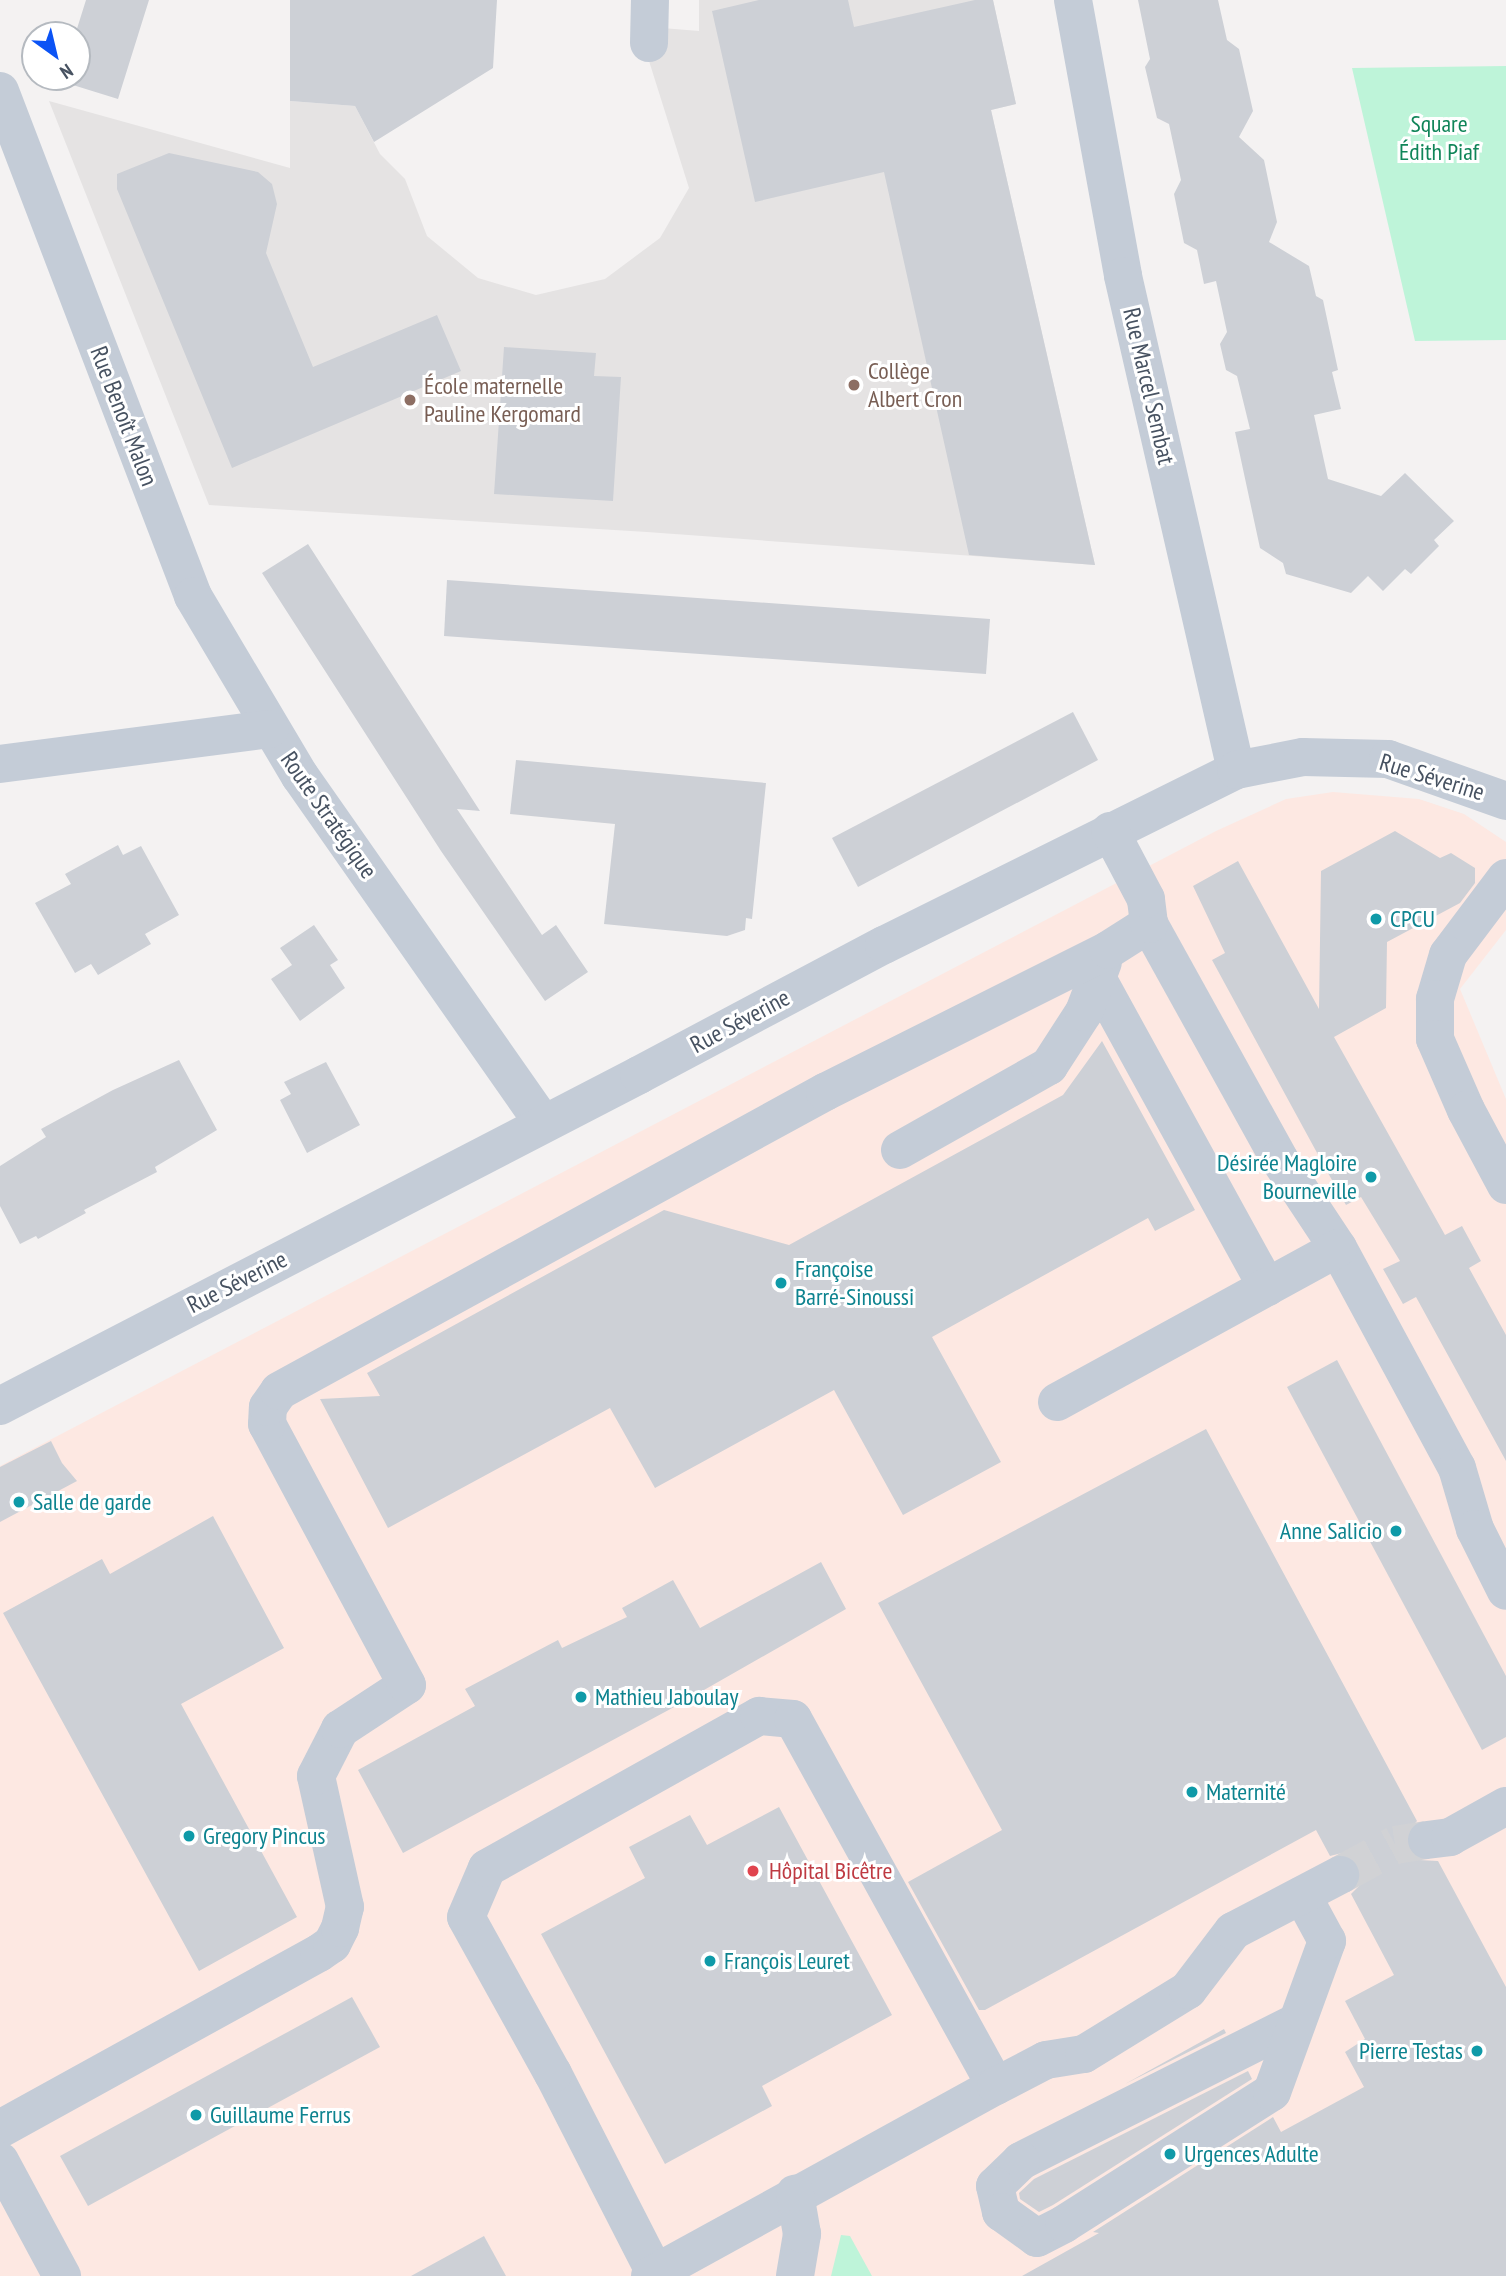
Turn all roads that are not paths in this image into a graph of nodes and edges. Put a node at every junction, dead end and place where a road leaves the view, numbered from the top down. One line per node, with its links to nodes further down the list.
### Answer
1 (650, 0): 3 (street)
2 (1073, 0): 7 (street, Rue Marcel Sembat)
3 (649, 43)
4 (0, 91): 5 (street, Rue Benoît Malon)
5 (270, 729): 6 (street, Route Stratégique); 13 (street, Route Stratégique)
6 (0, 764)
7 (1236, 771): 8 (street, Rue Séverine); 9 (street, Rue Séverine)
8 (1506, 801)
9 (1110, 831): 11 (street); 13 (street, Rue Séverine)
10 (1506, 878): 15 (street)
11 (1149, 924): 12 (street); 16 (street)
12 (1102, 964): 14 (street); 17 (street); 27 (street)
13 (543, 1123): 19 (street, Rue Séverine)
14 (900, 1150)
15 (1506, 1185)
16 (1338, 1248): 17 (street); 20 (street)
17 (1267, 1287): 18 (street)
18 (1057, 1402)
19 (0, 1406)
20 (1506, 1591)
21 (1506, 1806): 22 (street)
22 (1427, 1840)
23 (1340, 1874): 24 (street)
24 (1302, 1895): 25 (street); 26 (street)
25 (1294, 2023): 25 (street)
26 (996, 2086): 29 (street); 30 (street)
27 (0, 2129)
28 (0, 2161): 31 (street)
29 (795, 2194): 30 (street); 32 (street)
30 (653, 2275)
31 (62, 2276)
32 (795, 2276)

